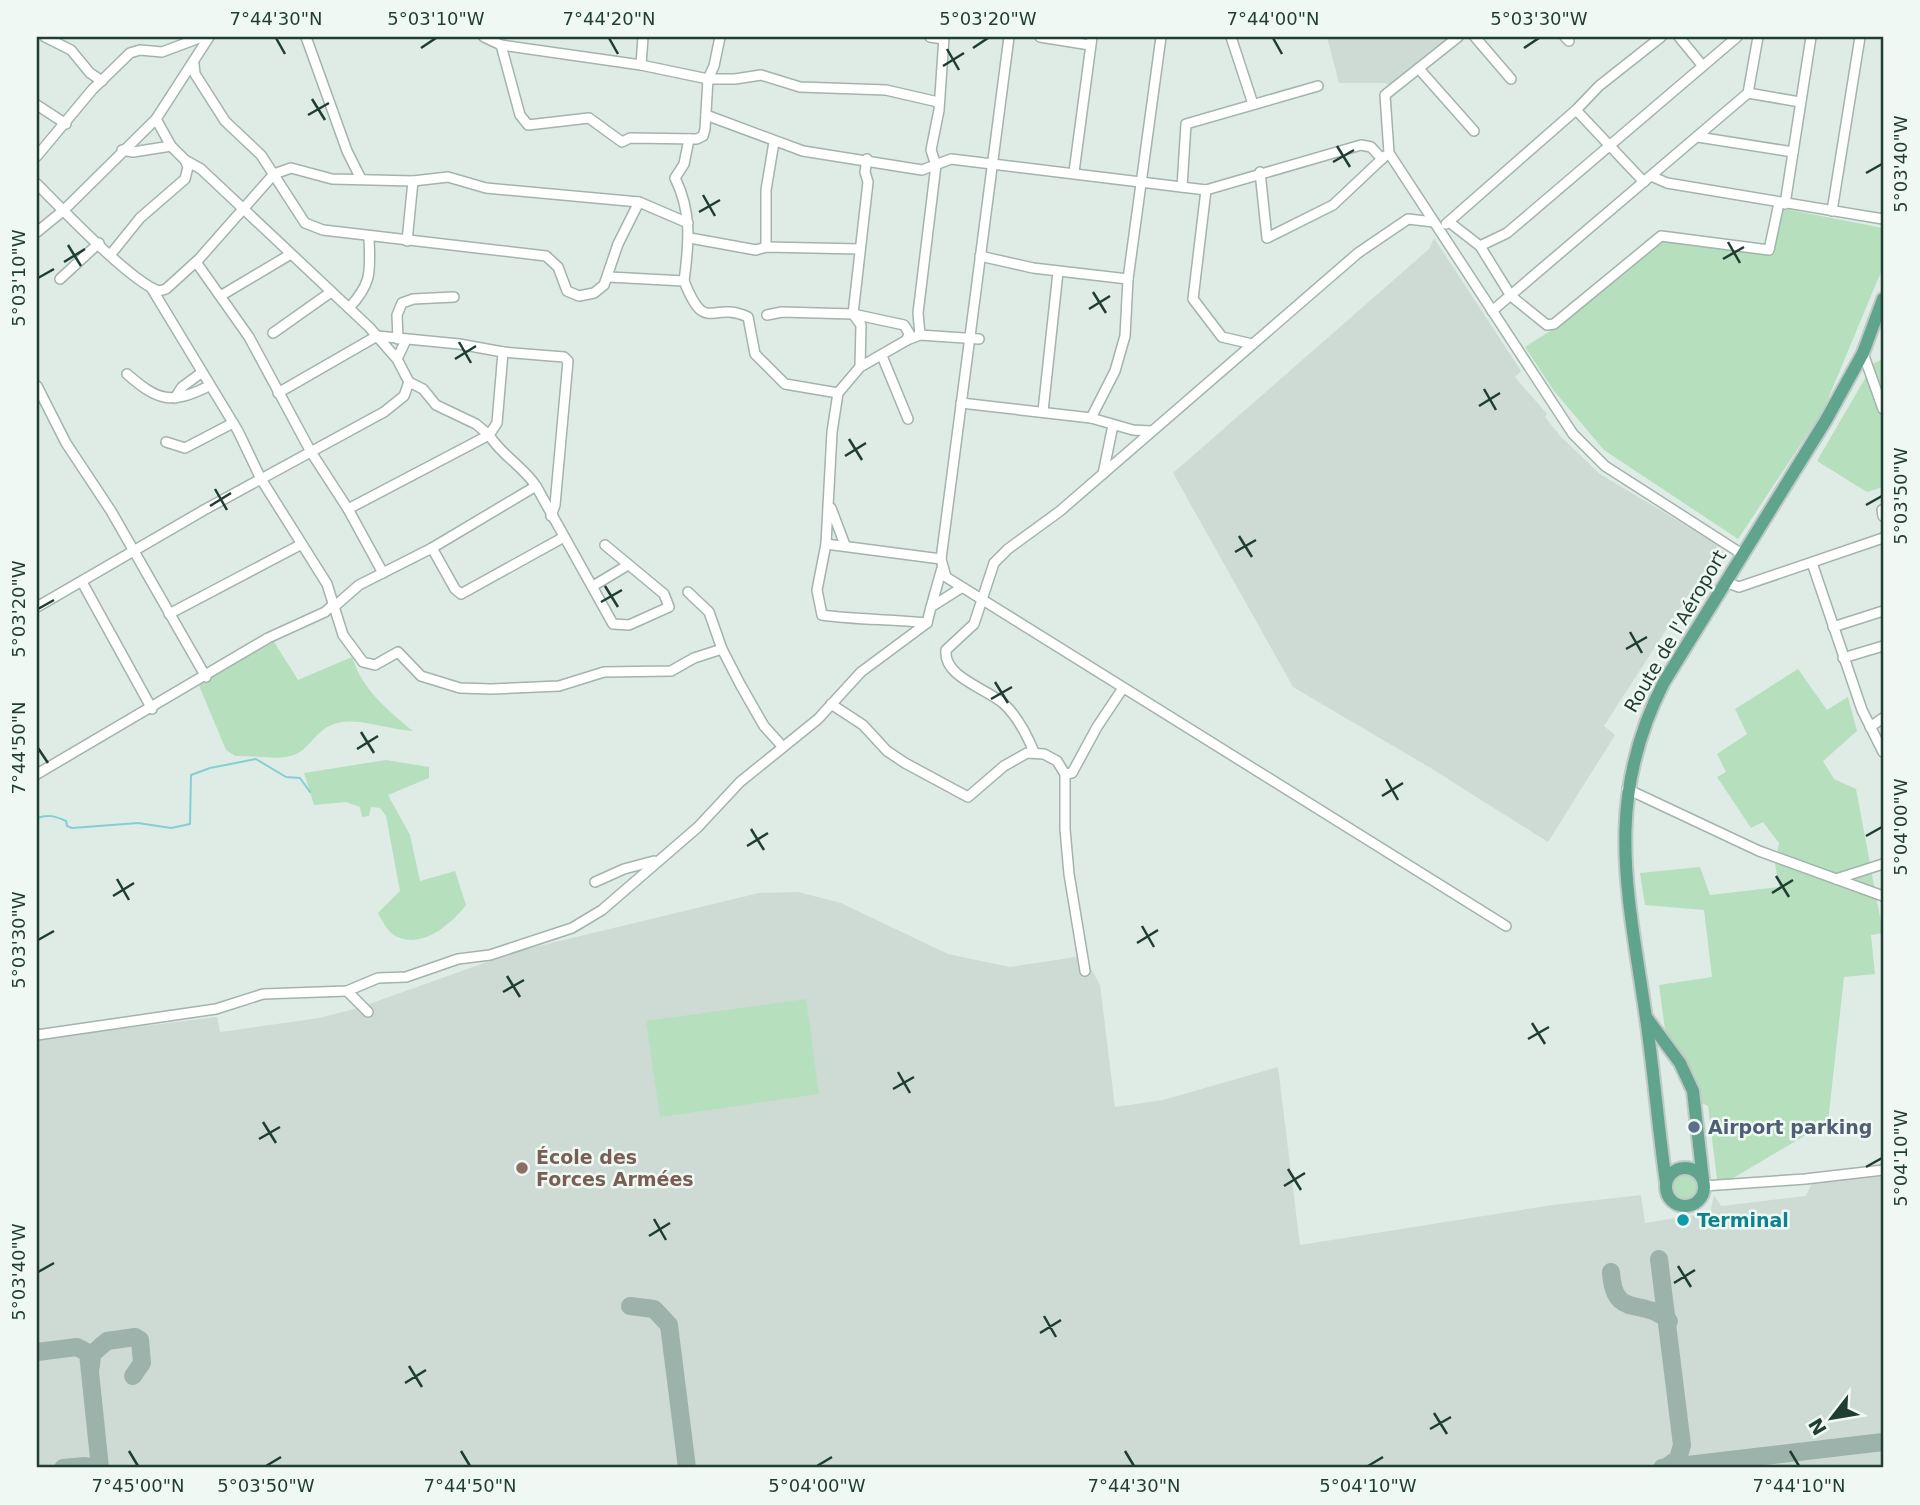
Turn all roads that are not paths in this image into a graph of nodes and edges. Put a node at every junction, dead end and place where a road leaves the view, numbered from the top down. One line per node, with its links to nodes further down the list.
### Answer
1 (45, 37): 30 (street)
2 (209, 37): 24 (street)
3 (306, 37): 58 (street)
4 (484, 37): 23 (street)
5 (643, 37): 25 (street)
6 (720, 37): 28 (street)
7 (930, 37): 21 (street)
8 (1009, 37): 53 (street)
9 (1040, 37): 22 (street)
10 (1161, 37): 61 (street)
11 (1231, 37): 35 (street)
12 (1458, 37): 27 (street)
13 (1475, 37): 29 (street)
14 (1661, 37): 37 (street)
15 (1679, 37): 26 (street)
16 (1737, 37): 26 (street)
17 (1758, 37): 32 (street)
18 (1811, 37): 34 (street)
19 (1860, 37): 69 (street)
20 (196, 38): 30 (street)
21 (944, 38): 33 (street)
22 (1091, 41): 55 (street)
23 (501, 46): 25 (street); 43 (street)
24 (194, 64): 39 (street); 57 (street)
25 (641, 65): 28 (street)
26 (1702, 65): 46 (street)
27 (1420, 69): 41 (street); 50 (street)
28 (708, 79): 33 (street); 38 (street)
29 (1511, 79)
30 (102, 81): 40 (street)
31 (1318, 86): 35 (street)
32 (1748, 93): 34 (street); 42 (street)
33 (938, 102): 54 (street)
34 (1800, 102): 48 (street)
35 (1253, 104): 63 (street)
36 (37, 105): 40 (street)
37 (1576, 110): 46 (street); 71 (street)
38 (706, 115): 43 (street); 44 (street)
39 (156, 119): 45 (street); 47 (street)
40 (66, 124): 49 (street)
41 (1474, 131)
42 (1698, 137): 48 (street); 59 (street)
43 (689, 139): 72 (street)
44 (774, 142): 51 (street); 80 (street)
45 (171, 146): 47 (street); 52 (street)
46 (1610, 146): 59 (street); 79 (street)
47 (122, 150): 68 (street)
48 (1793, 152): 66 (street)
49 (37, 156)
50 (1386, 156): 56 (street); 56 (street); 73 (street)
51 (867, 159): 54 (street); 81 (street)
52 (184, 160): 67 (street); 82 (street)
53 (991, 162): 54 (street); 55 (street); 84 (street)
54 (936, 165): 102 (street)
55 (1074, 172): 61 (street)
56 (1260, 172): 64 (street)
57 (274, 174): 58 (street); 67 (street); 75 (street)
58 (361, 179): 60 (street)
59 (1648, 179): 66 (street); 94 (street)
60 (413, 181): 65 (street); 77 (street)
61 (1142, 181): 63 (street); 89 (street)
62 (37, 184): 68 (street)
63 (1182, 187): 64 (street)
64 (1206, 190): 107 (street)
65 (639, 202): 72 (street); 87 (street)
66 (1782, 204): 69 (street); 94 (street)
67 (242, 208): 83 (street); 85 (street)
68 (64, 210): 74 (street); 78 (street)
69 (1832, 211): 70 (street)
70 (1883, 219)
71 (1449, 222): 73 (street); 79 (street)
72 (688, 223): 76 (street)
73 (1436, 225): 98 (street); 107 (street)
74 (37, 232)
75 (369, 237): 77 (street); 97 (street)
76 (690, 238): 80 (street); 90 (street)
77 (408, 241): 87 (street)
78 (99, 243): 82 (street); 88 (street)
79 (1479, 246): 94 (street)
80 (766, 247): 81 (street)
81 (860, 249): 99 (street)
82 (111, 254): 91 (street)
83 (291, 254): 92 (street); 93 (street)
84 (980, 256): 86 (street); 105 (street)
85 (196, 262): 91 (street); 93 (street)
86 (1058, 272): 89 (street); 123 (street)
87 (609, 277): 90 (street)
88 (60, 279)
89 (1128, 279): 124 (street)
90 (684, 281): 119 (street)
91 (152, 289): 113 (street)
92 (331, 292): 97 (street); 101 (street)
93 (222, 295): 118 (street)
94 (1511, 296): 98 (street)
95 (454, 297): 104 (street)
96 (1883, 299): 109 (main road, Route de l'Aéroport)
97 (349, 308): 103 (street)
98 (1492, 311): 146 (street)
99 (853, 314): 100 (street); 106 (street); 112 (street)
100 (767, 316)
101 (273, 333)
102 (920, 335): 105 (street); 106 (street)
103 (377, 337): 104 (street); 111 (street); 118 (street)
104 (402, 339): 108 (street); 111 (street)
105 (975, 339): 121 (street)
106 (907, 340): 110 (street)
107 (1252, 344): 128 (street)
108 (503, 352): 129 (street); 137 (street)
109 (1863, 353): 122 (street); 146 (main road, Route de l'Aéroport)
110 (882, 356): 112 (street); 125 (street)
111 (397, 359): 115 (street)
112 (860, 367): 119 (street)
113 (201, 373): 117 (street); 120 (street)
114 (127, 374): 120 (street)
115 (409, 382): 129 (street); 131 (street)
116 (37, 386): 145 (street)
117 (209, 386): 120 (street); 126 (street)
118 (278, 393): 131 (street)
119 (838, 393): 135 (street)
120 (175, 398)
121 (961, 403): 123 (street); 148 (street)
122 (1883, 409)
123 (1043, 411): 124 (street)
124 (1091, 418): 127 (street)
125 (908, 419)
126 (233, 423): 130 (street); 133 (street)
127 (1113, 425): 128 (street); 132 (street)
128 (1151, 431): 132 (street)
129 (489, 435): 134 (street); 136 (street)
130 (166, 442)
131 (311, 452): 133 (street); 136 (street)
132 (1103, 474): 156 (street)
133 (261, 479): 141 (street); 145 (street)
134 (536, 486): 137 (street); 144 (street)
135 (829, 503): 140 (street); 143 (street)
136 (348, 509): 150 (street)
137 (551, 516): 138 (street)
138 (564, 537): 144 (street); 153 (street)
139 (1883, 538): 147 (street)
140 (826, 544): 143 (street); 162 (street)
141 (300, 545): 157 (street); 161 (street)
142 (605, 545): 149 (street)
143 (845, 545): 148 (street)
144 (432, 548): 150 (street)
145 (133, 551): 151 (street); 161 (street)
146 (1742, 554): 152 (main road, Route de l'Aéroport)
147 (1812, 563): 152 (street); 163 (street)
148 (941, 564): 154 (street); 159 (street)
149 (628, 565): 153 (street); 153 (street)
150 (383, 573): 157 (street)
151 (82, 582): 158 (street); 170 (street)
152 (1726, 582): 178 (main road, Route de l'Aéroport)
153 (593, 586)
154 (961, 588): 156 (street); 159 (street)
155 (688, 592): 165 (street)
156 (984, 602): 168 (street); 174 (street)
157 (334, 605): 165 (street); 167 (street)
158 (37, 607)
159 (932, 607): 162 (street)
160 (1883, 611): 163 (street)
161 (169, 614): 167 (street)
162 (927, 623): 169 (street)
163 (1833, 627): 166 (street)
164 (1883, 646): 166 (street)
165 (722, 649): 173 (street)
166 (1843, 658): 172 (street)
167 (206, 677): 170 (street)
168 (1123, 688): 177 (street); 184 (street)
169 (831, 704): 173 (street); 174 (street)
170 (152, 709): 176 (street)
171 (1883, 718): 172 (street)
172 (1870, 727): 175 (street)
173 (783, 747): 179 (street)
174 (1034, 751): 177 (street)
175 (1883, 752)
176 (37, 774)
177 (1065, 774): 185 (street)
178 (1627, 789): 181 (street); 188 (main road, Route de l'Aéroport)
179 (656, 861): 182 (street); 186 (street)
180 (1883, 864): 181 (street)
181 (1836, 879): 183 (street)
182 (595, 882)
183 (1883, 896)
184 (1506, 926)
185 (1085, 971)
186 (347, 991): 187 (street); 189 (street)
187 (368, 1012)
188 (1646, 1017): 191 (main road, Route de l'Aéroport); 192 (main road, Route de l'Aéroport)
189 (37, 1035)
190 (1883, 1170): 192 (street)
191 (1666, 1182): 192 (main road); 192 (main road)
192 (1704, 1183)

